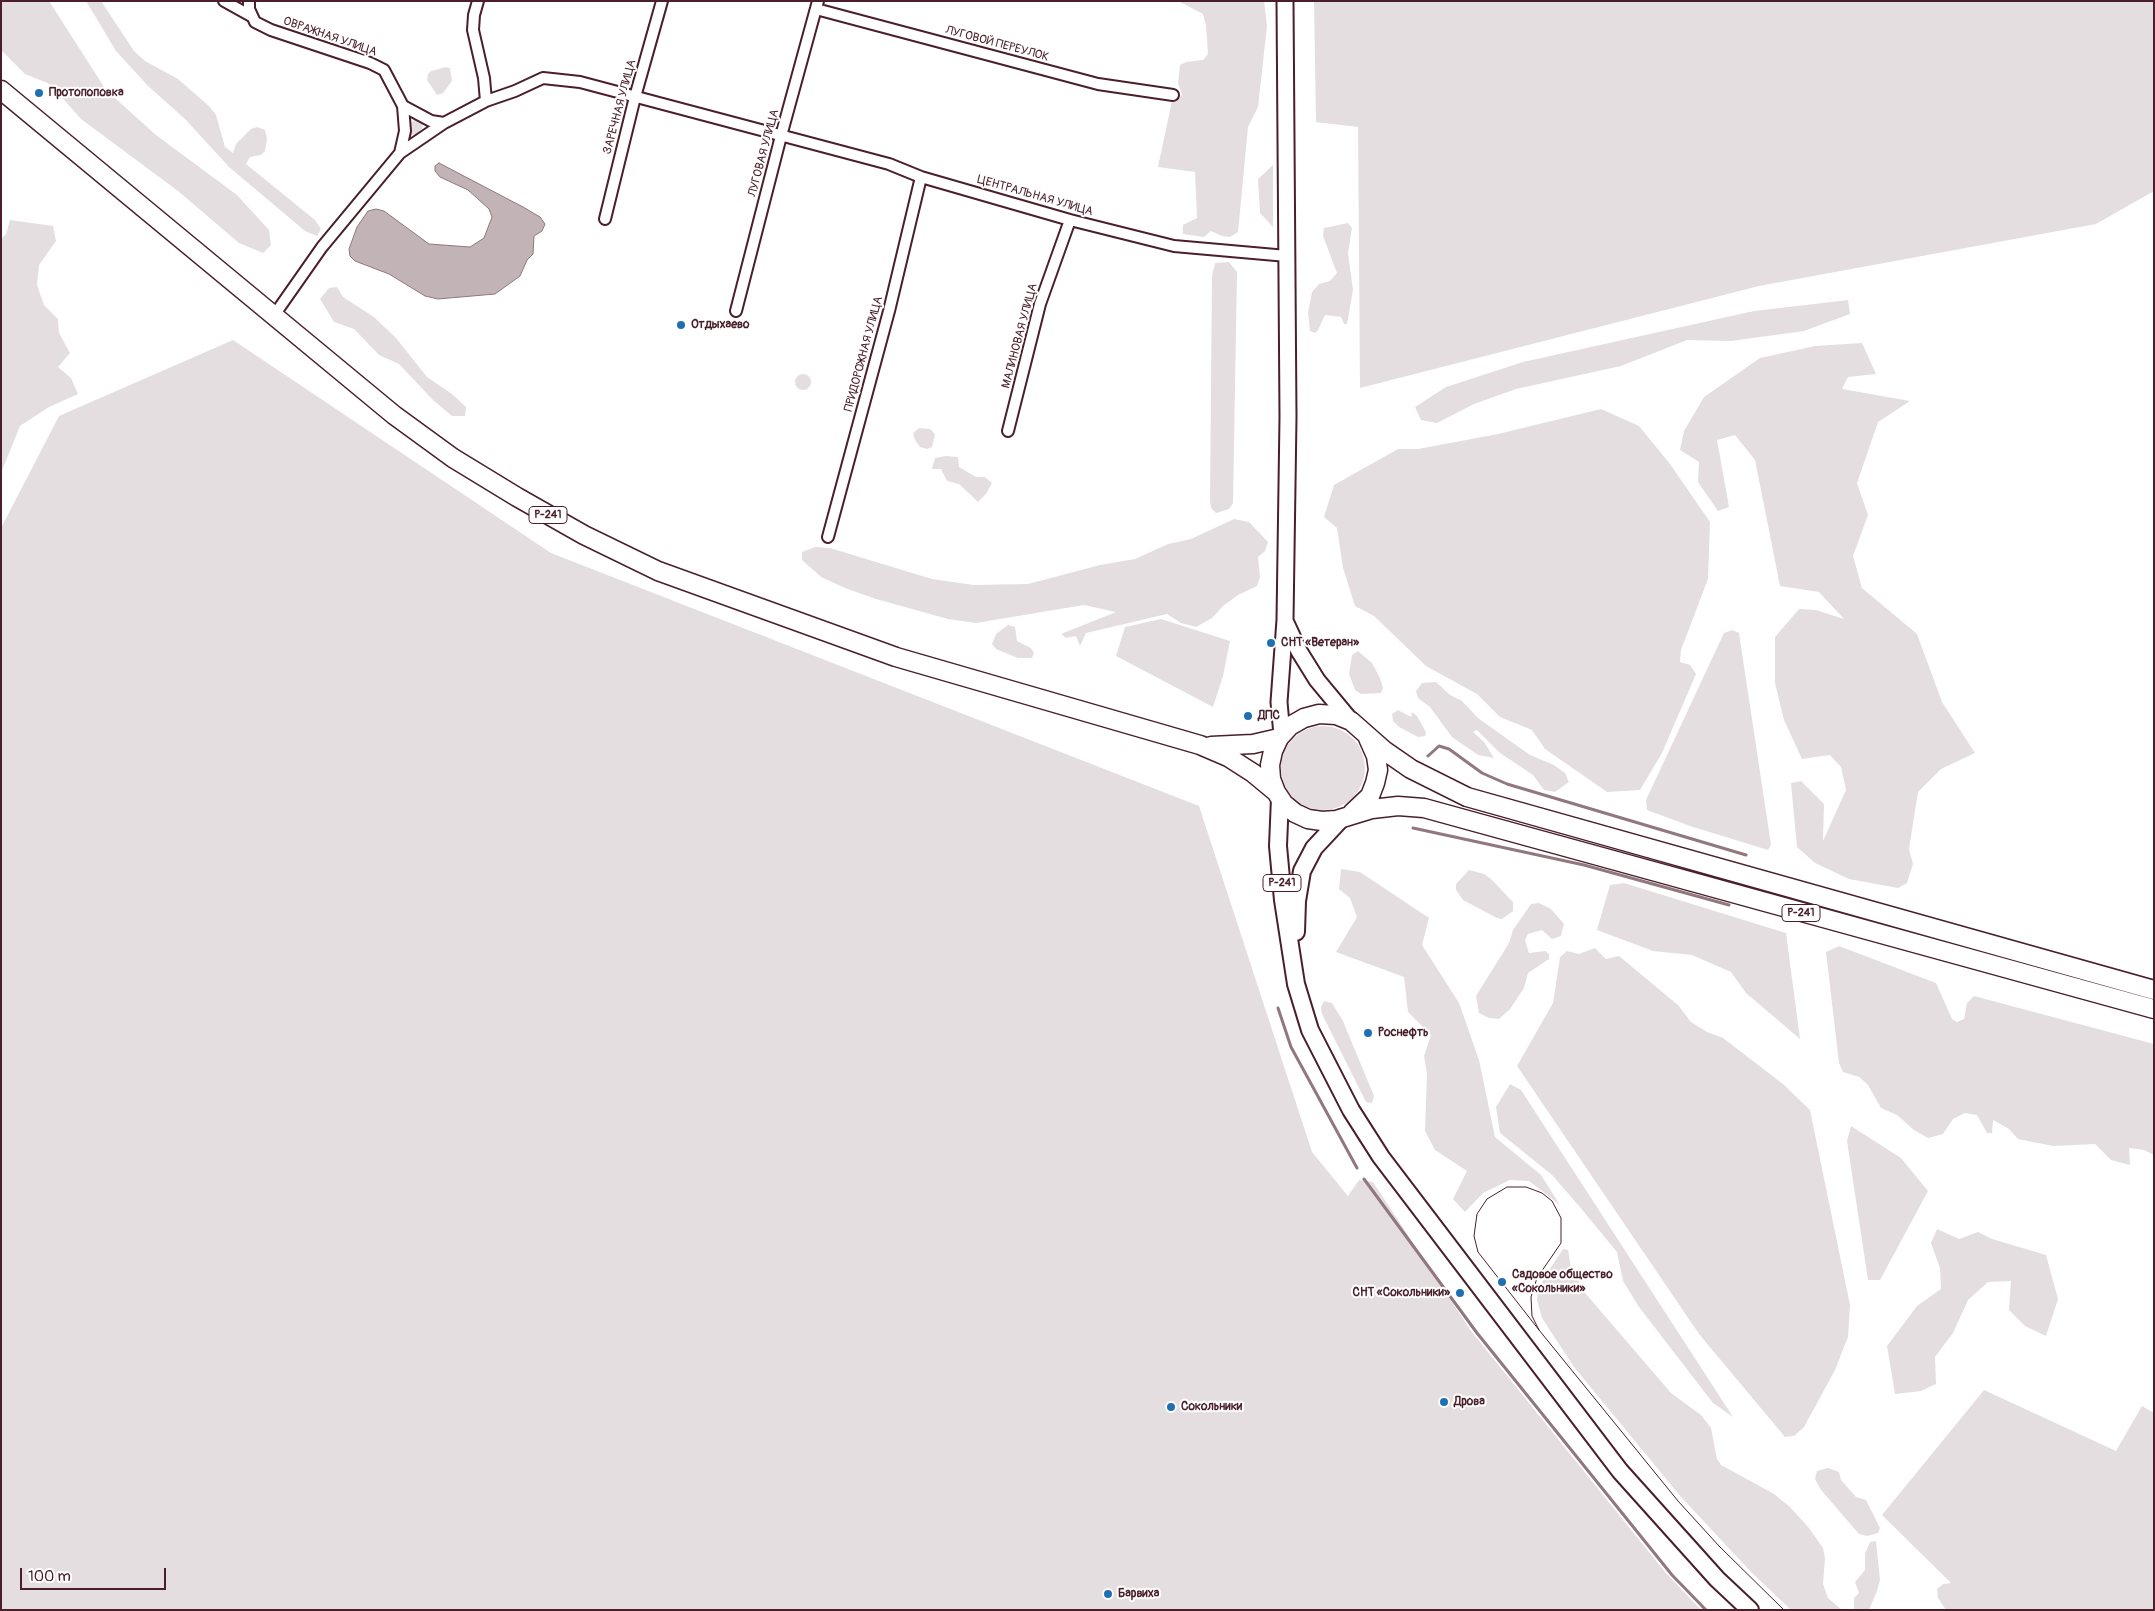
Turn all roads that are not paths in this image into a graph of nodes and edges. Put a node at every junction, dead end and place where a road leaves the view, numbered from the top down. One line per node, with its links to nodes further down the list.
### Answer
1 (224, 1): 6 (street, ОВРАЖНАЯ УЛИЦА)
2 (478, 1): 10 (street)
3 (662, 1): 9 (street, ЗАРЕЧНАЯ УЛИЦА)
4 (1285, 1): 18 (main road)
5 (817, 5): 8 (street, ЛУГОВОЙ ПЕРЕУЛОК); 13 (street, ЛУГОВАЯ УЛИЦА)
6 (250, 9): 11 (street, ОВРАЖНАЯ УЛИЦА)
7 (1, 90): 20 (highway, Р-241)
8 (1174, 95)
9 (635, 97): 10 (street, ЦЕНТРАЛЬНАЯ УЛИЦА); 13 (street, ЦЕНТРАЛЬНАЯ УЛИЦА); 16 (street, ЗАРЕЧНАЯ УЛИЦА)
10 (486, 101): 12 (street, ЦЕНТРАЛЬНАЯ УЛИЦА)
11 (403, 106): 12 (street); 14 (street, ОВРАЖНАЯ УЛИЦА)
12 (444, 123): 14 (street, ЦЕНТРАЛЬНАЯ УЛИЦА)
13 (781, 136): 15 (street, ЦЕНТРАЛЬНАЯ УЛИЦА); 19 (street, ЛУГОВАЯ УЛИЦА)
14 (400, 153): 20 (street)
15 (921, 177): 17 (street, ЦЕНТРАЛЬНАЯ УЛИЦА); 22 (street, ПРИДОРОЖНАЯ УЛИЦА)
16 (605, 219)
17 (1070, 220): 18 (street, ЦЕНТРАЛЬНАЯ УЛИЦА); 21 (street, МАЛИНОВАЯ УЛИЦА)
18 (1287, 256): 23 (main road)
19 (736, 311)
20 (275, 314): 26 (highway, Р-241)
21 (1008, 431)
22 (828, 537)
23 (1286, 620): 24 (main road); 25 (main road)
24 (1357, 726): 25 (highway, Р-241); 28 (highway); 30 (highway, Р-241)
25 (1280, 737): 26 (highway, Р-241); 27 (highway)
26 (1200, 745): 27 (highway, Р-241)
27 (1278, 795): 28 (highway, Р-241); 29 (main road, Р-241)
28 (1346, 817): 29 (main road, Р-241); 31 (highway, Р-241)
29 (1293, 967): 32 (main road)
30 (2154, 990)
31 (2154, 1010)
32 (1750, 1610)

